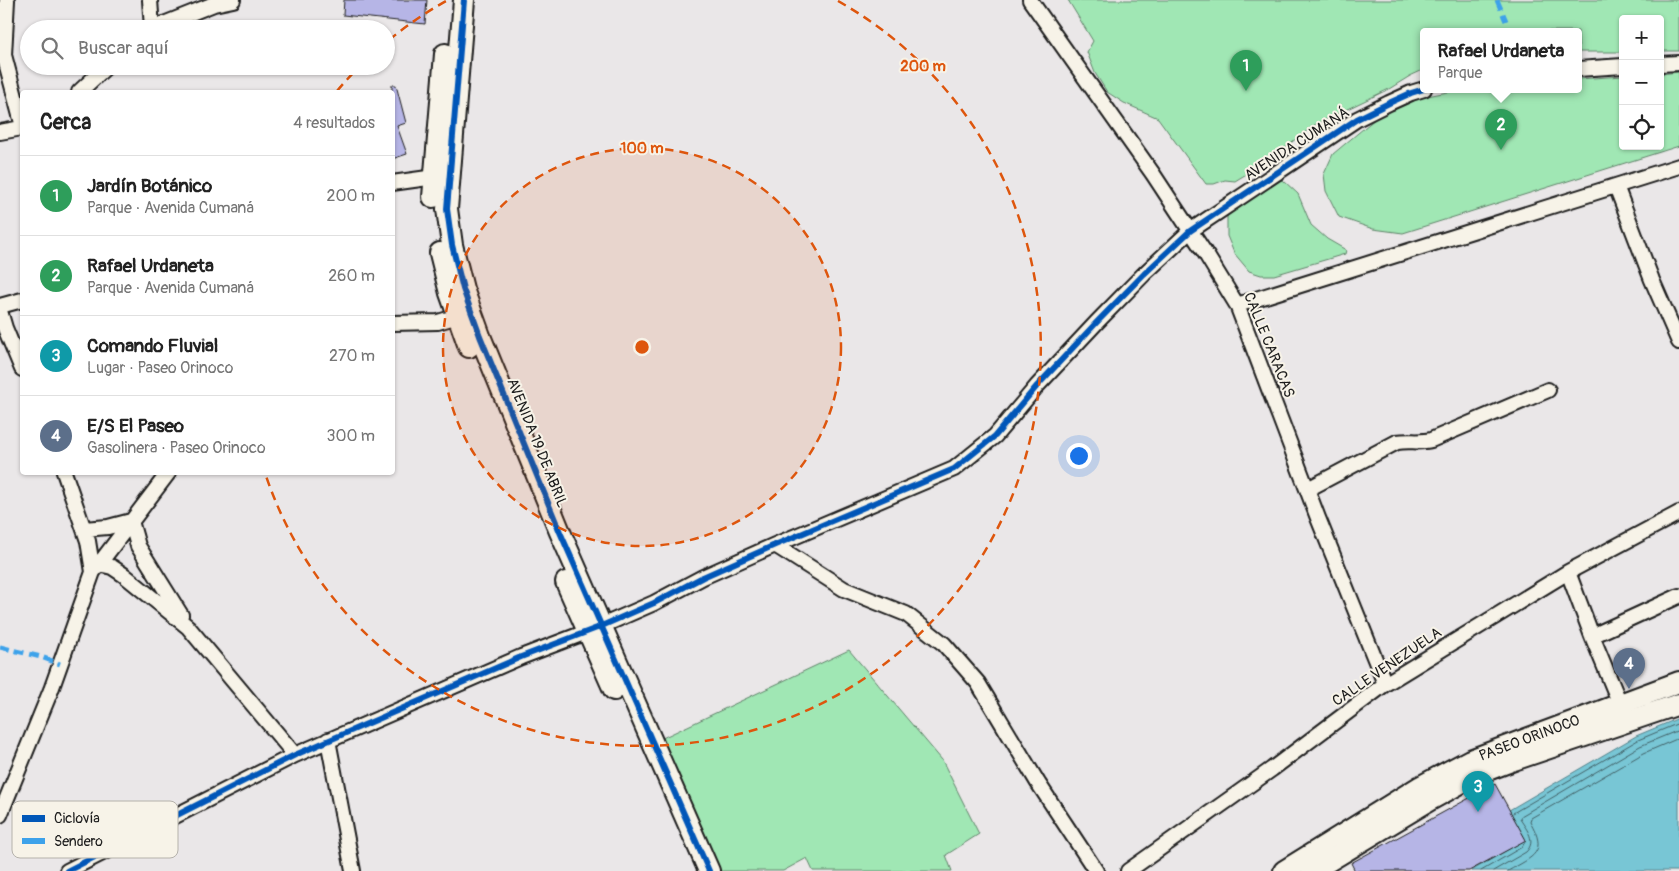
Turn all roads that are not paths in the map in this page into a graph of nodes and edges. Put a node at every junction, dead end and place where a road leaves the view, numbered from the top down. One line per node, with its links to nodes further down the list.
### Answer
1 (8, 0): 12 (street)
2 (150, 0): 7 (street)
3 (233, 0): 8 (street)
4 (450, 0): 21 (street, AVENIDA 19 DE ABRIL)
5 (464, 0): 45 (street, AVENIDA 19 DE ABRIL)
6 (1030, 0): 24 (street, CALLE CARACAS)
7 (151, 20)
8 (173, 20)
9 (1679, 63): 10 (street)
10 (1664, 64)
11 (1619, 66): 13 (street)
12 (4, 69): 17 (street)
13 (1582, 69)
14 (97, 75): 15 (street)
15 (81, 90)
16 (1420, 90): 24 (street, AVENIDA CUMANÁ)
17 (20, 114)
18 (20, 121): 19 (street)
19 (0, 132)
20 (1679, 166): 23 (street)
21 (434, 177): 22 (street); 29 (street, AVENIDA 19 DE ABRIL)
22 (395, 183)
23 (1616, 186): 26 (street); 31 (street)
24 (1190, 231): 26 (street, CALLE CARACAS); 40 (street, AVENIDA CUMANÁ)
25 (20, 301): 27 (street)
26 (1237, 305): 36 (street, CALLE CARACAS)
27 (0, 306)
28 (0, 311): 32 (street)
29 (458, 316): 30 (street); 45 (street, AVENIDA 19 DE ABRIL)
30 (395, 323)
31 (1679, 342)
32 (20, 364)
33 (1548, 390): 36 (street)
34 (65, 475): 39 (street)
35 (167, 475): 38 (street)
36 (1308, 489): 48 (street, CALLE CARACAS)
37 (1679, 513): 42 (street, CALLE VENEZUELA)
38 (131, 521): 39 (street); 41 (street); 44 (street)
39 (84, 529): 41 (street)
40 (775, 544): 45 (street, AVENIDA CUMANÁ); 60 (street)
41 (96, 568): 44 (street); 53 (street)
42 (1568, 572): 46 (street); 48 (street, CALLE VENEZUELA)
43 (1679, 596): 46 (street)
44 (188, 627): 52 (street)
45 (594, 629): 51 (street, AVENIDA CUMANÁ); 58 (street, AVENIDA 19 DE ABRIL); 59 (street, AVENIDA 19 DE ABRIL)
46 (1592, 636): 50 (street)
47 (1679, 682): 50 (street, PASEO ORINOCO)
48 (1385, 684): 61 (street, CALLE VENEZUELA)
49 (1679, 704): 50 (street, PASEO ORINOCO)
50 (1623, 713): 62 (street, PASEO ORINOCO); 63 (street, PASEO ORINOCO)
51 (328, 740): 52 (street, AVENIDA CUMANÁ); 57 (street)
52 (295, 755): 54 (street, AVENIDA CUMANÁ)
53 (0, 815)
54 (178, 815)
55 (93, 858): 56 (street, AVENIDA CUMANÁ)
56 (67, 871)
57 (353, 871)
58 (693, 871)
59 (709, 871)
60 (1096, 871)
61 (1128, 871)
62 (1284, 871)
63 (1312, 871)

